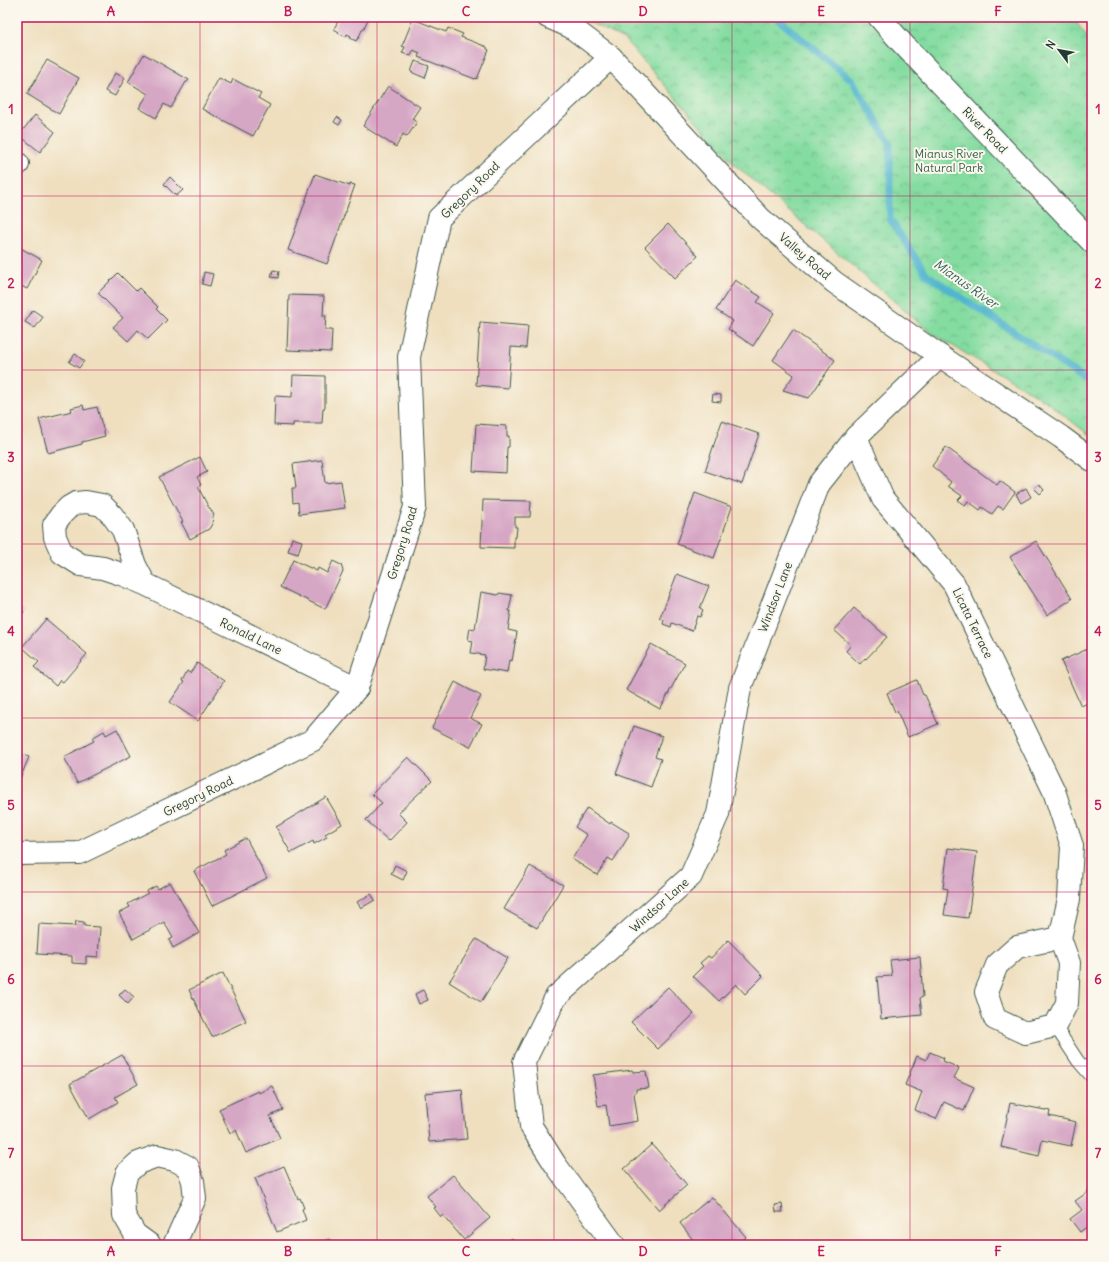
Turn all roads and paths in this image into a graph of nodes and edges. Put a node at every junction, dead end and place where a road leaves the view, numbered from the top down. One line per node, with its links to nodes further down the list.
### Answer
1 (548, 17): 3 (street, Valley Road)
2 (879, 17): 4 (street, River Road)
3 (611, 57): 5 (street, Valley Road); 9 (street, Gregory Road)
4 (1092, 242)
5 (940, 356): 6 (street); 7 (street, Valley Road)
6 (856, 437): 11 (street, Licata Terrace); 16 (street, Windsor Lane)
7 (1092, 460)
8 (145, 584): 9 (street, Ronald Lane)
9 (357, 688): 10 (street, Gregory Road)
10 (17, 854)
11 (1060, 938): 12 (street); 12 (street)
12 (1055, 1026): 13 (lane)
13 (1092, 1077)
14 (150, 1245): 15 (street)
15 (174, 1245)
16 (614, 1245)

